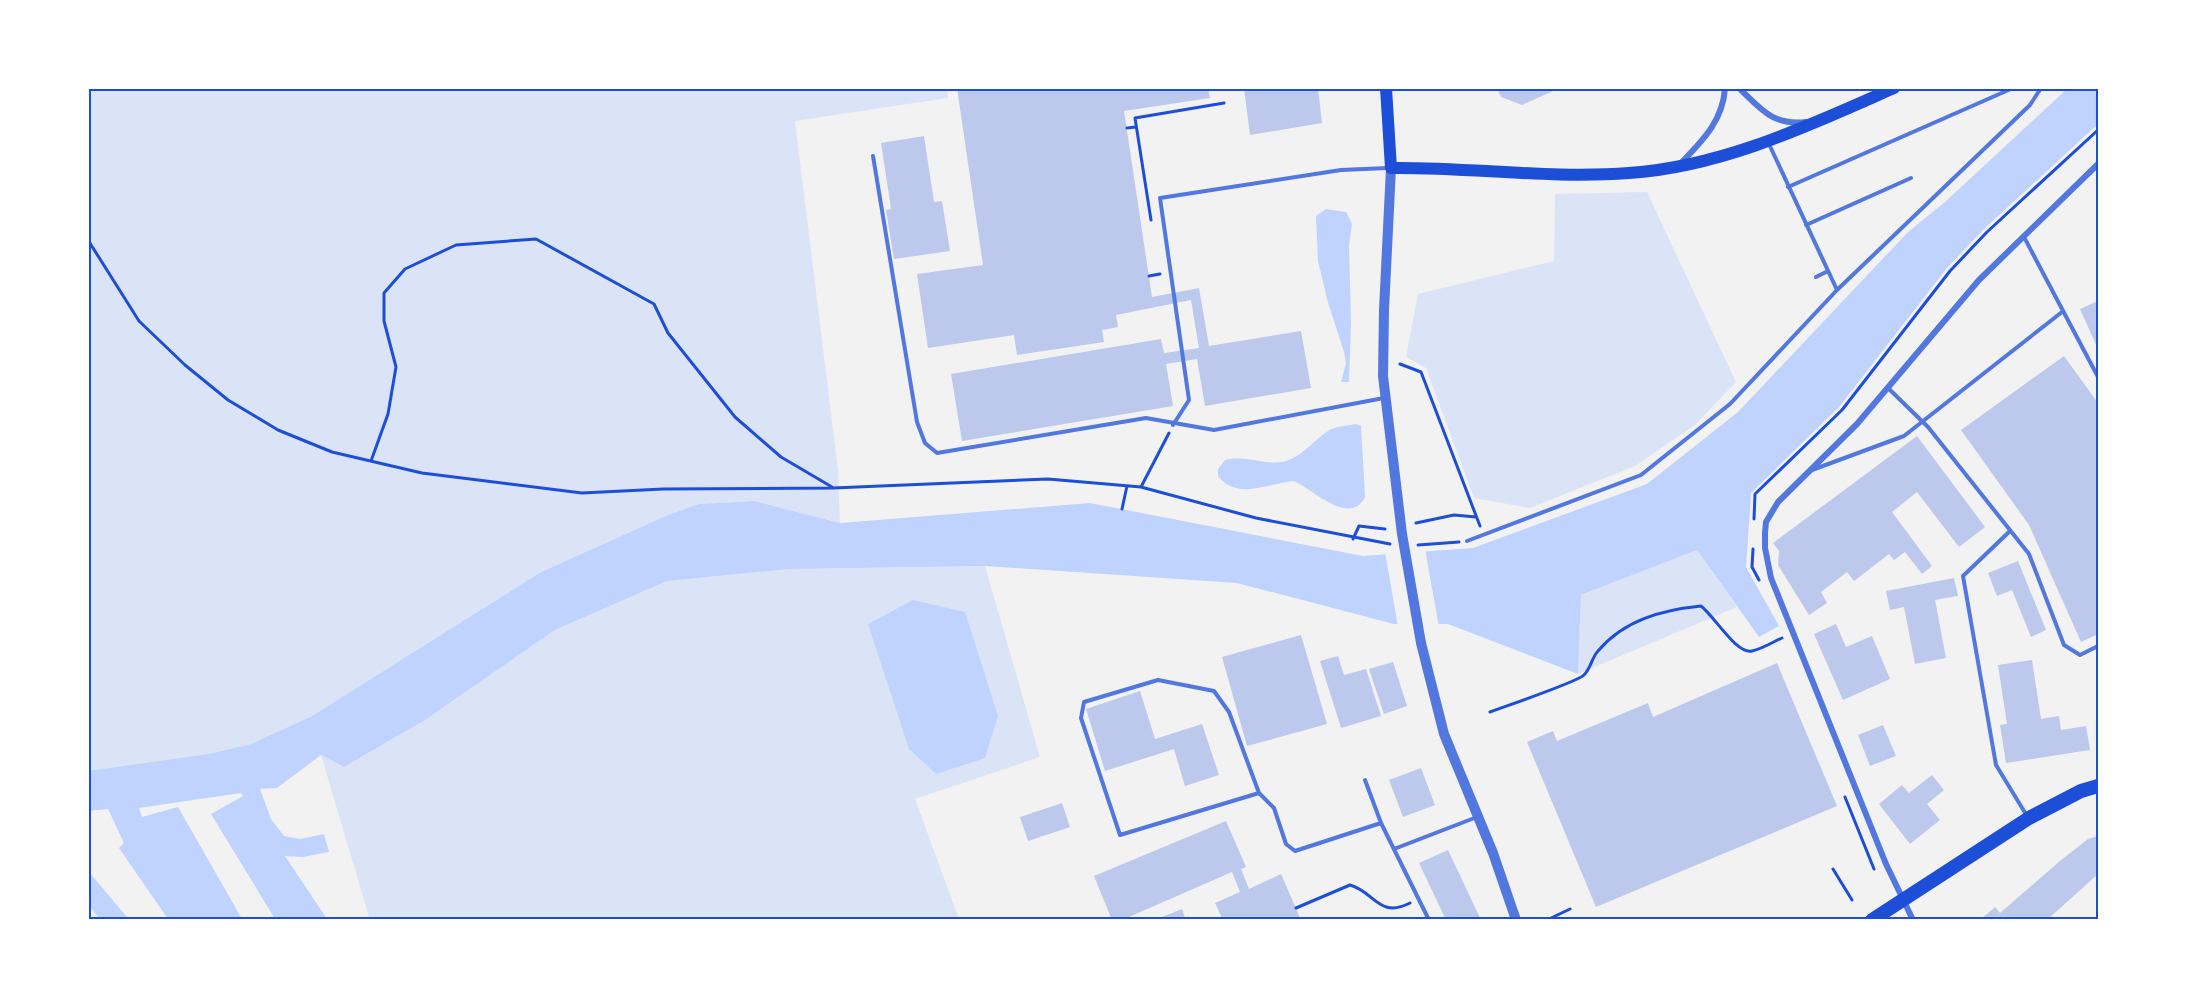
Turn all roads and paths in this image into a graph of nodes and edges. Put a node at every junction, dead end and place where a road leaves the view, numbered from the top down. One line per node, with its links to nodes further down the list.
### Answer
1 (1386, 88): 16 (main road)
2 (1725, 88): 15 (street)
3 (1739, 88): 8 (street)
4 (1894, 88): 8 (main road)
5 (2013, 88): 18 (lane)
6 (2041, 88): 29 (lane)
7 (1224, 104): 9 (path)
8 (1830, 116): 12 (main road)
9 (1136, 127): 10 (path); 20 (path)
10 (1127, 128)
11 (2098, 130): 45 (path)
12 (1768, 142): 15 (main road); 18 (lane)
13 (873, 156): 36 (lane)
14 (2098, 164): 21 (street)
15 (1678, 166): 16 (main road)
16 (1391, 168): 34 (street); 36 (lane)
17 (1911, 178): 19 (lane)
18 (1788, 187): 19 (lane)
19 (1806, 225): 24 (lane)
20 (1153, 229)
21 (2024, 237): 30 (lane); 33 (street)
22 (88, 240): 37 (path)
23 (1158, 263): 25 (path)
24 (1828, 271): 27 (lane); 29 (lane)
25 (1160, 274): 26 (path); 28 (path)
26 (1149, 276)
27 (1816, 277)
28 (1161, 282)
29 (1837, 290): 48 (lane)
30 (2062, 312): 32 (lane); 35 (lane)
31 (1400, 364): 43 (path)
32 (2098, 377)
33 (1888, 388): 35 (lane); 38 (street)
34 (1385, 398): 36 (lane); 62 (street)
35 (1922, 422): 38 (lane); 47 (lane)
36 (1173, 424): 40 (path)
37 (371, 461): 41 (path); 41 (path)
38 (1809, 471): 68 (street)
39 (1127, 486): 40 (path); 41 (path); 42 (path)
40 (1141, 487): 49 (path)
41 (833, 488)
42 (1122, 509)
43 (1477, 517): 44 (path); 48 (path)
44 (1416, 523)
45 (1754, 525)
46 (1384, 529): 49 (path)
47 (2010, 531): 56 (lane); 63 (lane)
48 (1483, 535): 50 (lane)
49 (1353, 539): 51 (path)
50 (1467, 541): 52 (path)
51 (1393, 544)
52 (1412, 545)
53 (1753, 546): 54 (path)
54 (1762, 585)
55 (1787, 636): 57 (path)
56 (2098, 646)
57 (1490, 712)
58 (1365, 780): 64 (lane)
59 (2098, 786): 63 (main road)
60 (1843, 791): 67 (path)
61 (1259, 793): 61 (lane); 64 (lane)
62 (1477, 817): 65 (lane); 74 (street)
63 (2029, 819): 68 (main road)
64 (1381, 823): 65 (lane)
65 (1394, 849): 69 (lane)
66 (1833, 869): 70 (path)
67 (1877, 872)
68 (1904, 897): 76 (main road); 77 (street)
69 (1417, 899): 71 (path); 73 (lane)
70 (1852, 900)
71 (1296, 908)
72 (1570, 909): 75 (path)
73 (1429, 920)
74 (1516, 920)
75 (1547, 920)
76 (1872, 920)
77 (1913, 920)

